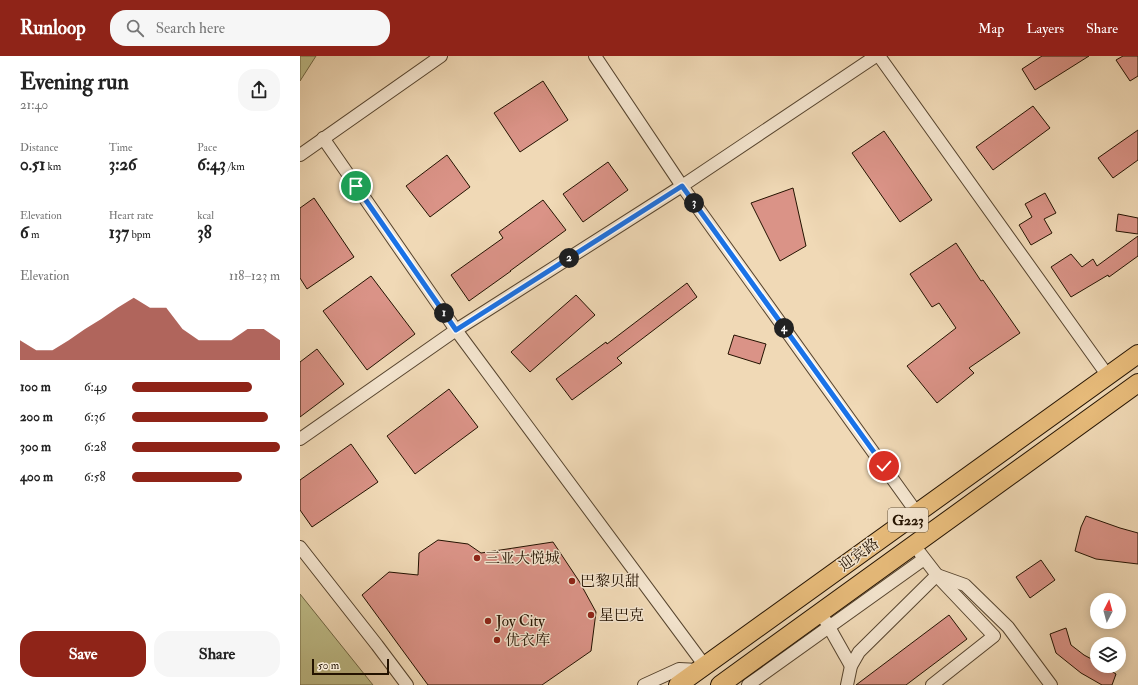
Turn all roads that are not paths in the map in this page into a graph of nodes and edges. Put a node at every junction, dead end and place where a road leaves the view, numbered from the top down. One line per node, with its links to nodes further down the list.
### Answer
1 (441, 56): 4 (street)
2 (595, 56): 6 (street)
3 (878, 56): 6 (street); 9 (street)
4 (324, 138): 5 (street); 7 (street)
5 (300, 155)
6 (682, 186): 7 (street); 12 (street)
7 (456, 330): 11 (street); 20 (street)
8 (1138, 354): 9 (highway, 迎宾路 / G223)
9 (1108, 376): 12 (highway, 迎宾路 / G223)
10 (1138, 383): 14 (highway, 迎宾路 / G223)
11 (300, 439)
12 (917, 513): 20 (highway, 迎宾路 / G223)
13 (300, 547): 21 (street)
14 (919, 552): 15 (street); 16 (highway, 迎宾路 / G223)
15 (937, 576): 17 (street); 18 (street); 19 (street)
16 (825, 619): 19 (street); 24 (highway, 迎宾路 / G223); 25 (street)
17 (1008, 627): 18 (street); 28 (street)
18 (994, 636): 27 (street)
19 (851, 666): 26 (street)
20 (702, 668): 22 (street); 23 (highway, 迎宾路 / G223)
21 (406, 685)
22 (644, 685)
23 (678, 685)
24 (720, 685)
25 (748, 685)
26 (847, 685)
27 (932, 685)
28 (1051, 685)

